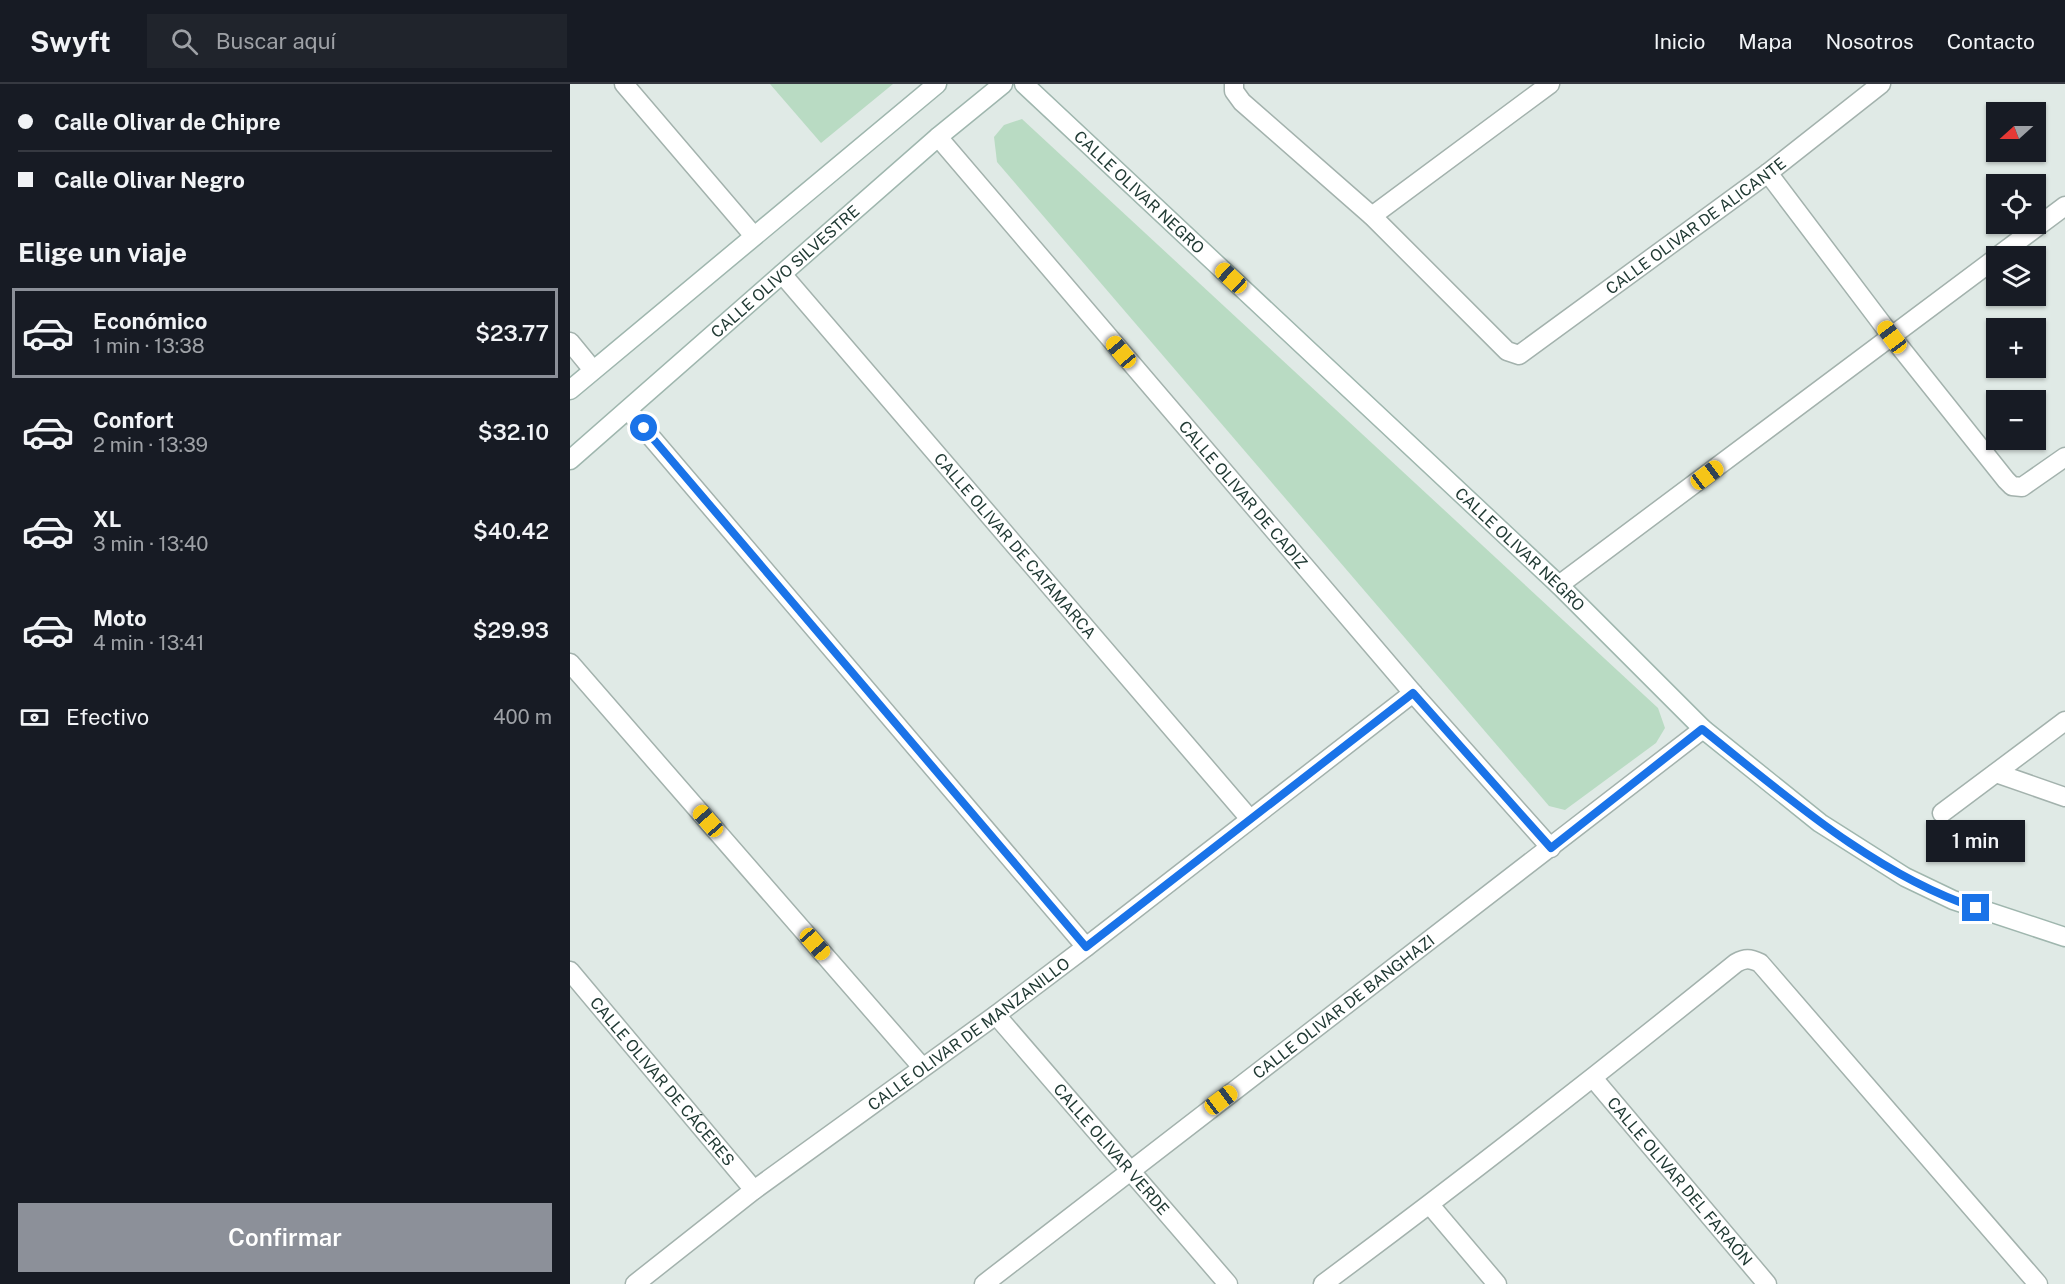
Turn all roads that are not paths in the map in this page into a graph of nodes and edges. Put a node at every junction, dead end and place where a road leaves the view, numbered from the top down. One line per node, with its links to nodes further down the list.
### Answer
1 (624, 84): 12 (street)
2 (937, 84): 12 (street)
3 (1003, 84): 8 (street, CALLE OLIVO SILVESTRE)
4 (1024, 84): 23 (street, CALLE OLIVAR NEGRO)
5 (1234, 84): 11 (street)
6 (1550, 84): 11 (street)
7 (1881, 84): 9 (street, CALLE OLIVAR DE ALICANTE)
8 (938, 137): 15 (street, CALLE OLIVO SILVESTRE); 25 (street, CALLE OLIVAR DE CADIZ)
9 (1768, 173): 11 (street, CALLE OLIVAR DE ALICANTE); 16 (street)
10 (2065, 206): 13 (street)
11 (1372, 216)
12 (754, 236): 18 (street)
13 (2012, 246)
14 (1986, 265): 16 (street)
15 (782, 274): 20 (street, CALLE OLIVO SILVESTRE); 31 (street, CALLE OLIVAR DE CATAMARCA)
16 (1892, 337): 21 (street); 23 (street)
17 (570, 342): 18 (street)
18 (593, 370): 19 (street)
19 (570, 390)
20 (628, 410): 22 (street, CALLE OLIVO SILVESTRE); 34 (street)
21 (2065, 457)
22 (570, 460)
23 (1558, 585): 27 (street, CALLE OLIVAR NEGRO)
24 (570, 663): 37 (street)
25 (1413, 693): 31 (street, CALLE OLIVAR DE MANZANILLO); 32 (street, CALLE OLIVAR DE CADIZ)
26 (2065, 721): 28 (street)
27 (1702, 729): 32 (street, CALLE OLIVAR DE BANGHAZI); 33 (street, CALLE OLIVAR NEGRO)
28 (1996, 772): 29 (street); 30 (street)
29 (2065, 797)
30 (1942, 813)
31 (1250, 819): 34 (street, CALLE OLIVAR DE MANZANILLO)
32 (1551, 848): 39 (street, CALLE OLIVAR DE BANGHAZI)
33 (2065, 937)
34 (1086, 947): 36 (street, CALLE OLIVAR DE MANZANILLO)
35 (570, 971): 40 (street, CALLE OLIVAR DE CÁCERES)
36 (996, 1015): 37 (street, CALLE OLIVAR DE MANZANILLO); 39 (street, CALLE OLIVAR VERDE)
37 (922, 1067): 40 (street, CALLE OLIVAR DE MANZANILLO)
38 (1593, 1078): 41 (street); 47 (street, CALLE OLIVAR DEL FARAÓN); 48 (street)
39 (1130, 1170): 43 (street, CALLE OLIVAR DE BANGHAZI); 44 (street, CALLE OLIVAR VERDE)
40 (754, 1190): 42 (street, CALLE OLIVAR DE MANZANILLO)
41 (1430, 1204): 45 (street); 46 (street)
42 (635, 1284)
43 (984, 1284)
44 (1228, 1284)
45 (1323, 1284)
46 (1497, 1284)
47 (1767, 1284)
48 (2038, 1284)

